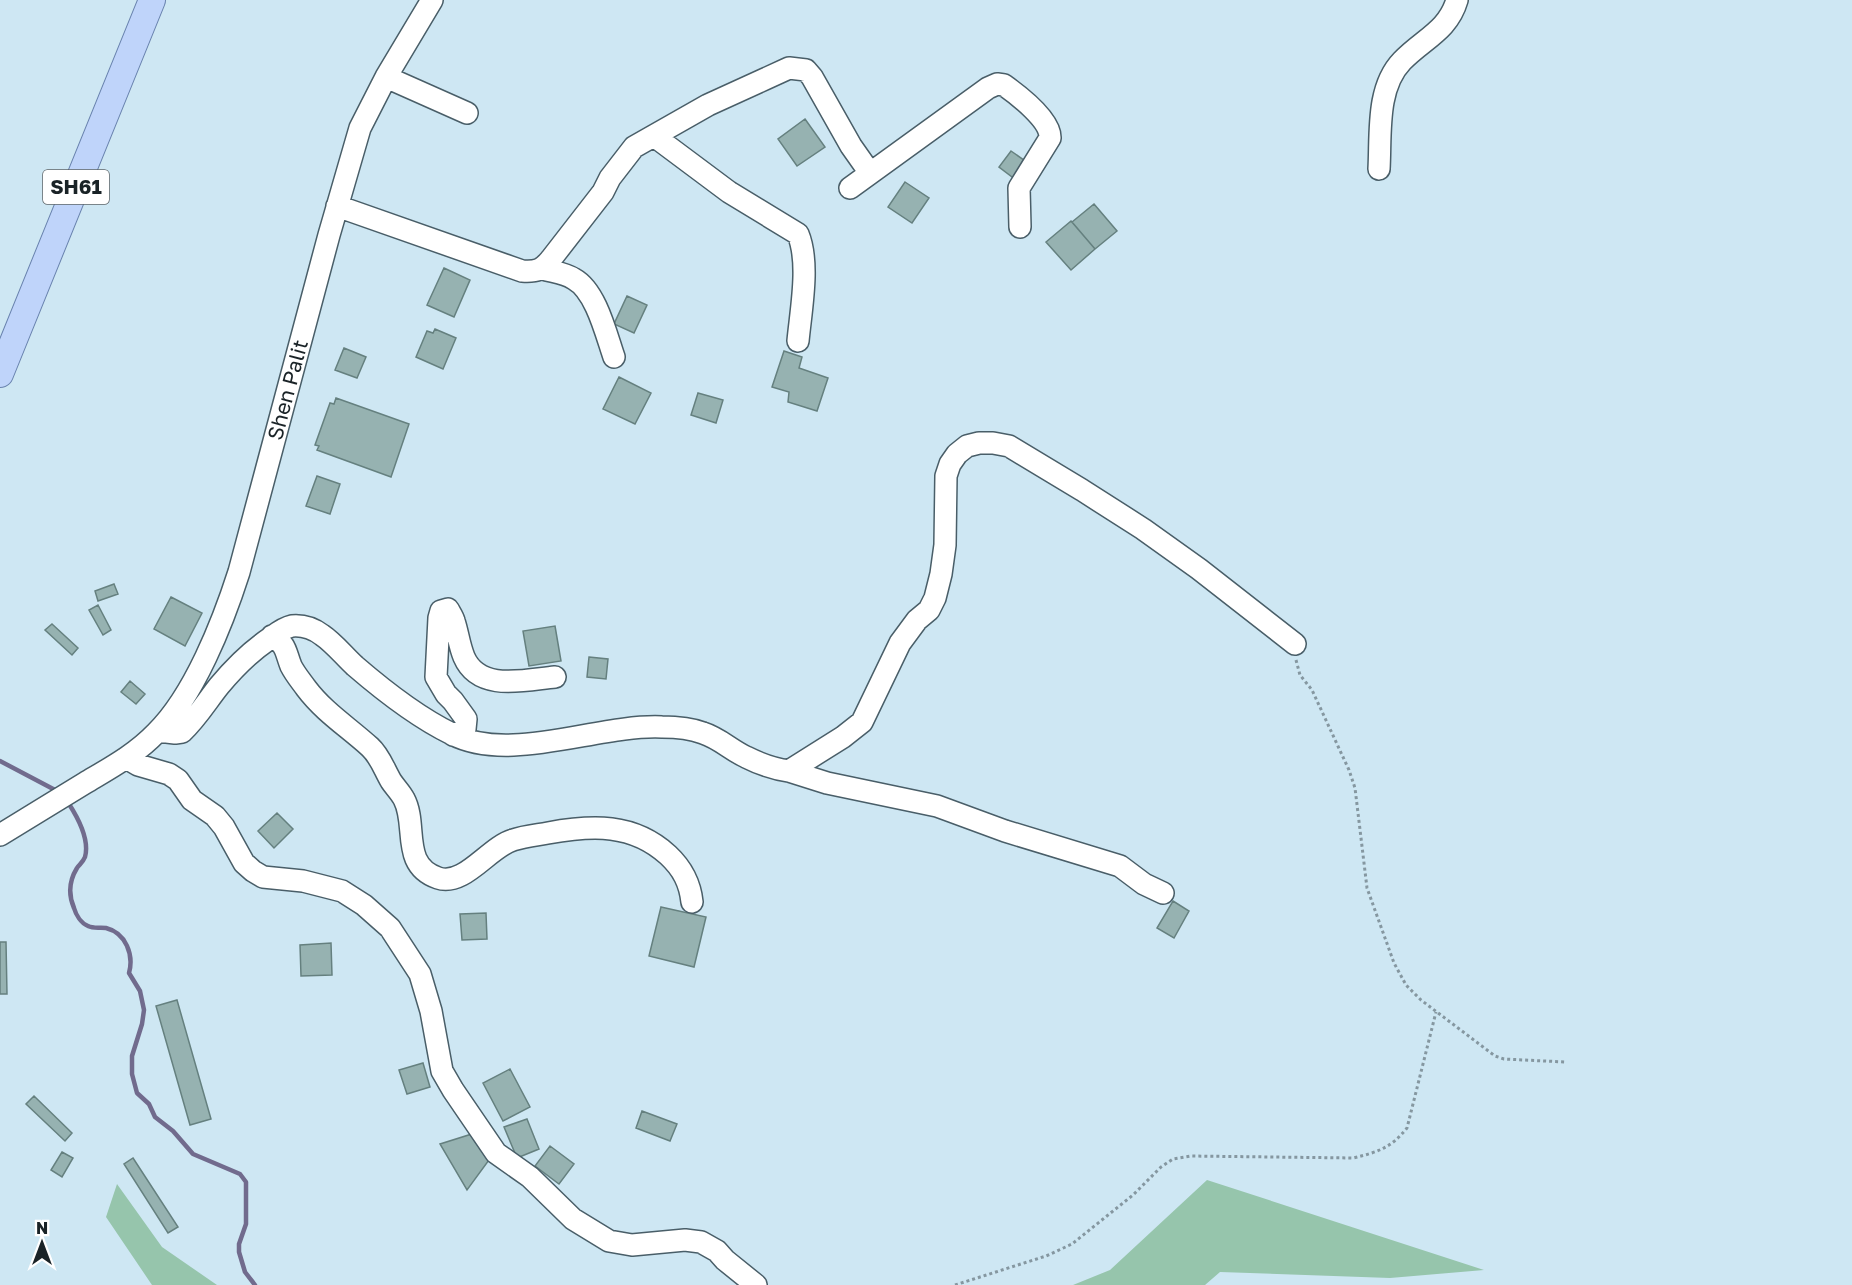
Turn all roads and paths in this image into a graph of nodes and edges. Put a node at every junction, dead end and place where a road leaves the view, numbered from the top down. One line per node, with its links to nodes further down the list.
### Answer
1 (152, 0): 15 (main road, SH61)
2 (432, 0): 4 (street, Shen Palit)
3 (1457, 0): 7 (street)
4 (386, 77): 5 (street); 10 (street, Shen Palit)
5 (467, 113)
6 (654, 136): 8 (street); 12 (street); 13 (street)
7 (1379, 169)
8 (870, 173): 9 (street); 11 (street)
9 (850, 188)
10 (337, 207): 12 (street); 19 (street, Shen Palit)
11 (1020, 227)
12 (543, 269): 14 (street)
13 (798, 341)
14 (615, 357)
15 (0, 374)
16 (272, 636): 19 (street); 20 (street); 25 (street)
17 (1295, 644): 22 (street); 26 (path)
18 (555, 677): 20 (street)
19 (158, 731): 21 (street, Shen Palit)
20 (453, 735): 22 (street)
21 (122, 760): 23 (street, Shen Palit); 28 (street)
22 (789, 771): 24 (street)
23 (0, 835)
24 (1163, 894)
25 (692, 902)
26 (1436, 1012): 27 (path); 29 (path)
27 (1565, 1062)
28 (756, 1285)
29 (955, 1285)

